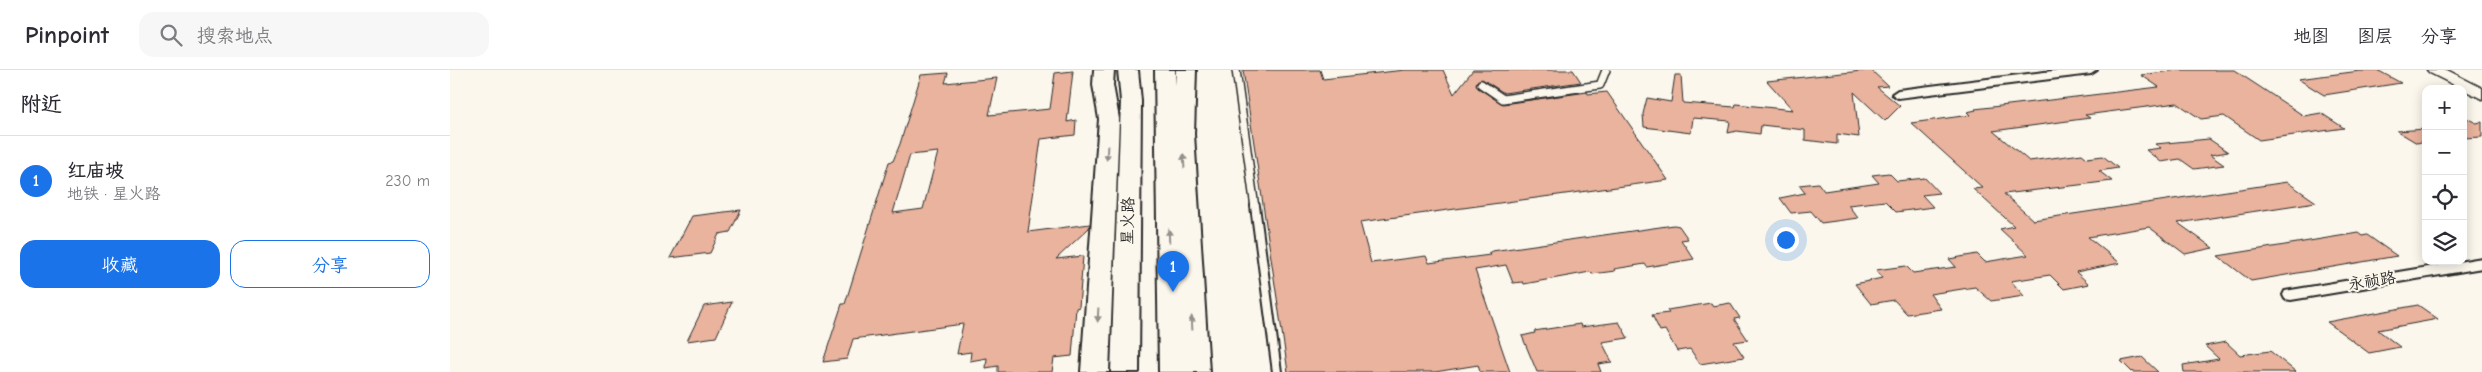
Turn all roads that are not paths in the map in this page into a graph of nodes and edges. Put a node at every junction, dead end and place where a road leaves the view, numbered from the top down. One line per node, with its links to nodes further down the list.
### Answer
1 (1104, 70): 12 (main road)
2 (1128, 70): 13 (main road, 星火路)
3 (1165, 70): 20 (main road, one-way to 3)
4 (1186, 70): 21 (main road, one-way to 4)
5 (1236, 70): 22 (lane)
6 (1606, 70): 9 (lane)
7 (2091, 70): 10 (street)
8 (2435, 70): 11 (street)
9 (1481, 84)
10 (1898, 94)
11 (2482, 94)
12 (1107, 96): 13 (main road); 15 (main road, one-way to 15)
13 (1130, 133): 14 (main road, 星火路)
14 (1128, 217): 15 (main road); 18 (main road, 星火路)
15 (1104, 220): 19 (main road, one-way to 19)
16 (2482, 263): 17 (street, 永祯路)
17 (2291, 294)
18 (1125, 367): 19 (main road)
19 (1095, 370)
20 (1174, 372)
21 (1195, 372)
22 (1277, 372)

